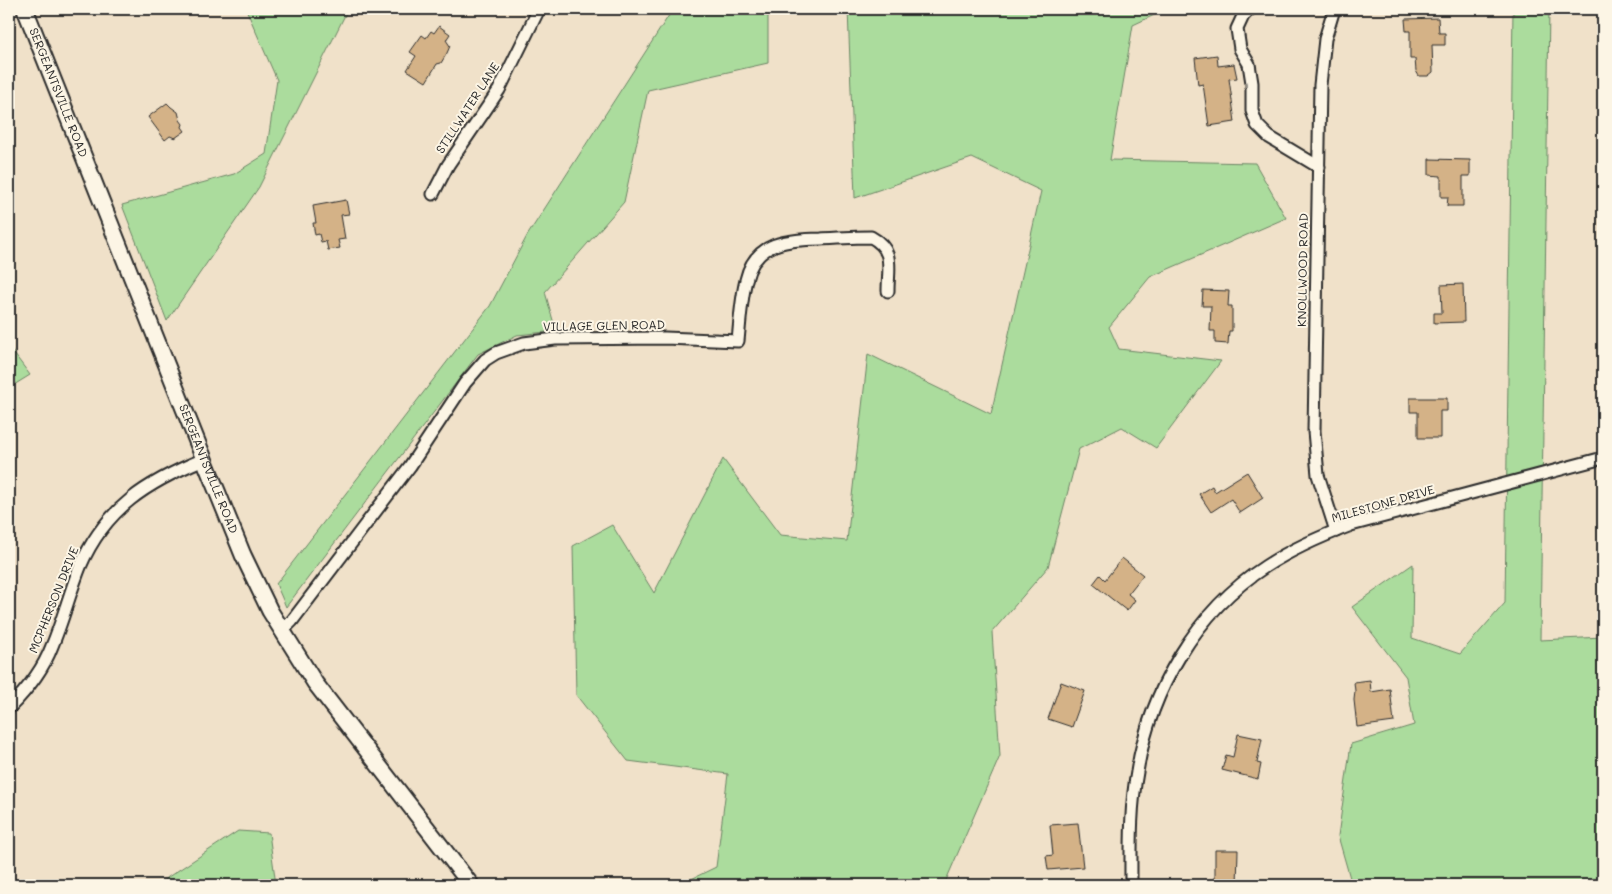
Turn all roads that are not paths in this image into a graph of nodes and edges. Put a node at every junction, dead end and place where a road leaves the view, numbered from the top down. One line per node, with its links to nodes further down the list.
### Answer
1 (25, 9): 8 (main road, SERGEANTSVILLE ROAD)
2 (539, 9): 6 (street, STILLWATER LANE)
3 (1250, 9): 5 (street)
4 (1334, 9): 5 (street, KNOLLWOOD ROAD)
5 (1319, 167): 10 (street, KNOLLWOOD ROAD)
6 (433, 194)
7 (888, 291): 11 (street, VILLAGE GLEN ROAD)
8 (204, 458): 11 (main road, SERGEANTSVILLE ROAD); 12 (street, MCPHERSON DRIVE)
9 (1603, 458): 10 (street, MILESTONE DRIVE)
10 (1336, 531): 14 (street, MILESTONE DRIVE)
11 (282, 631): 13 (main road, SERGEANTSVILLE ROAD)
12 (9, 708)
13 (470, 885)
14 (1131, 885)

